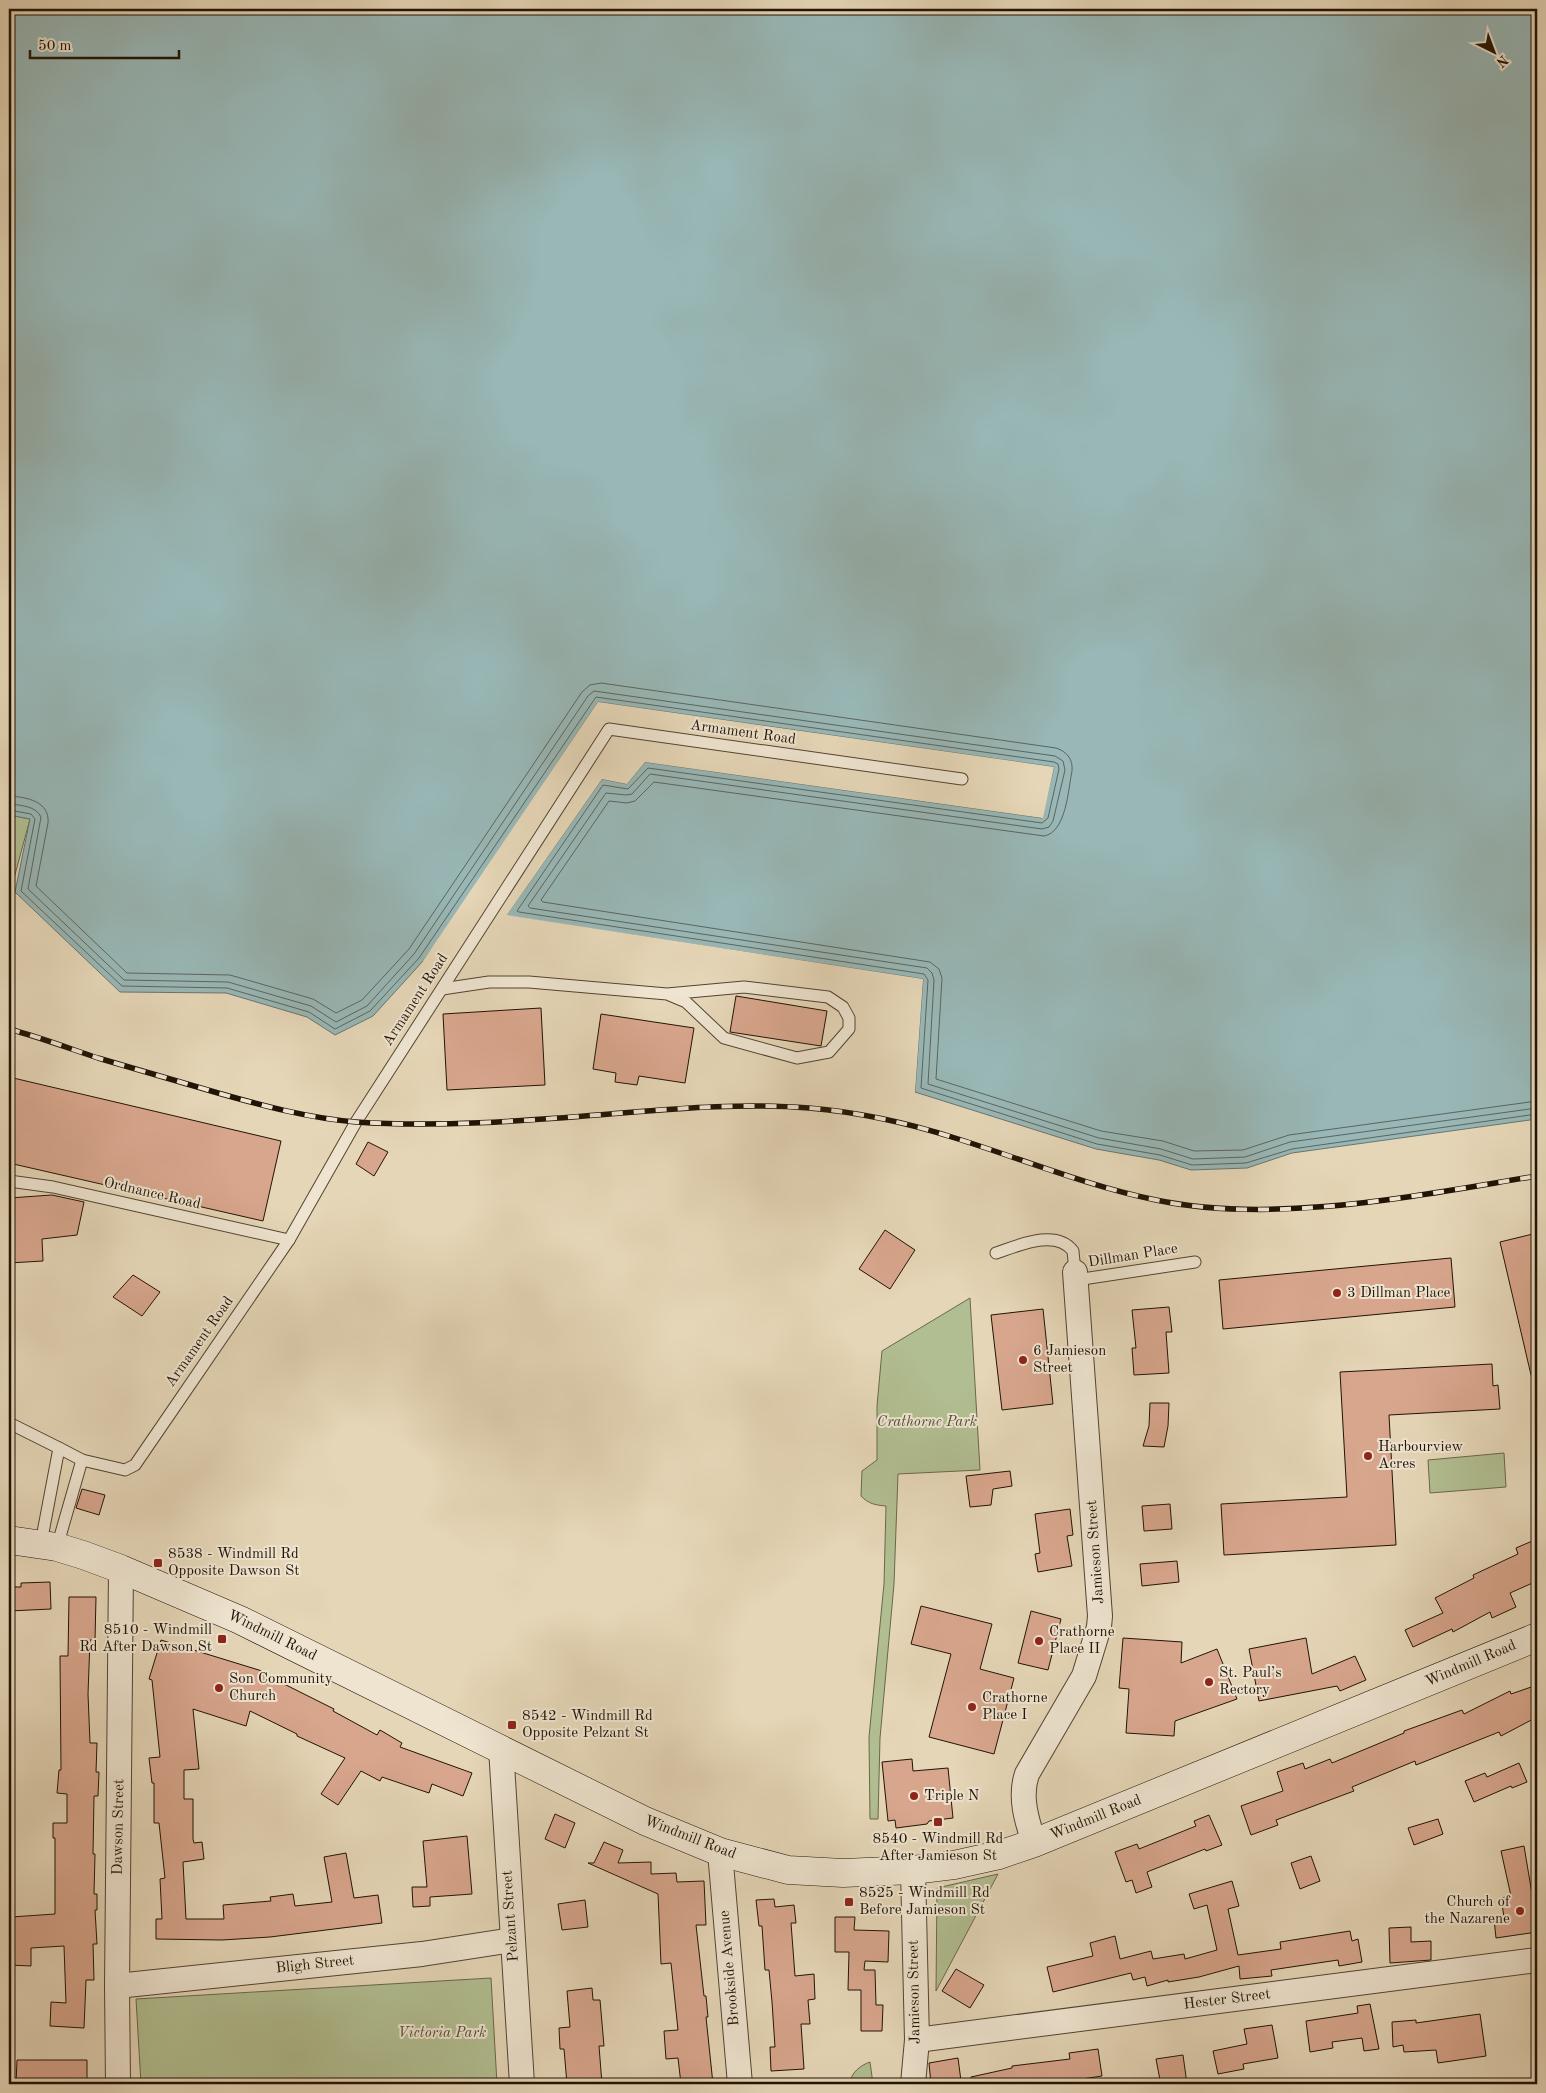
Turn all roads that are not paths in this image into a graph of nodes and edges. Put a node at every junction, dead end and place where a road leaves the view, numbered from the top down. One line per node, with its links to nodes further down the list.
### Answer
1 (962, 779): 2 (lane, Armament Road)
2 (442, 989): 3 (lane); 5 (lane, Armament Road)
3 (667, 994): 3 (lane)
4 (9, 1181): 5 (lane, Ordnance Road)
5 (289, 1240): 11 (lane, Armament Road)
6 (996, 1253): 8 (lane)
7 (1195, 1262): 8 (lane, Dillman Place)
8 (1076, 1276): 17 (street, Jamieson Street)
9 (9, 1423): 10 (lane)
10 (59, 1448): 11 (lane, Armament Road); 13 (lane)
11 (82, 1460): 13 (lane)
12 (9, 1540): 13 (main road, Windmill Road)
13 (49, 1545): 14 (main road, Windmill Road)
14 (121, 1569): 16 (main road, Windmill Road); 22 (street, Dawson Street)
15 (1537, 1637): 17 (main road, Windmill Road)
16 (501, 1748): 18 (main road, Windmill Road); 20 (street, Pelzant Street)
17 (1034, 1843): 19 (main road, Windmill Road)
18 (720, 1852): 19 (main road, Windmill Road); 26 (street, Brookside Avenue)
19 (913, 1870): 23 (street, Jamieson Street)
20 (512, 1940): 22 (street, Bligh Street); 25 (street, Pelzant Street)
21 (1537, 1960): 23 (street, Hester Street)
22 (117, 1986): 24 (street, Dawson Street)
23 (916, 2040): 27 (street, Jamieson Street)
24 (118, 2084)
25 (522, 2084)
26 (740, 2084)
27 (913, 2084)

